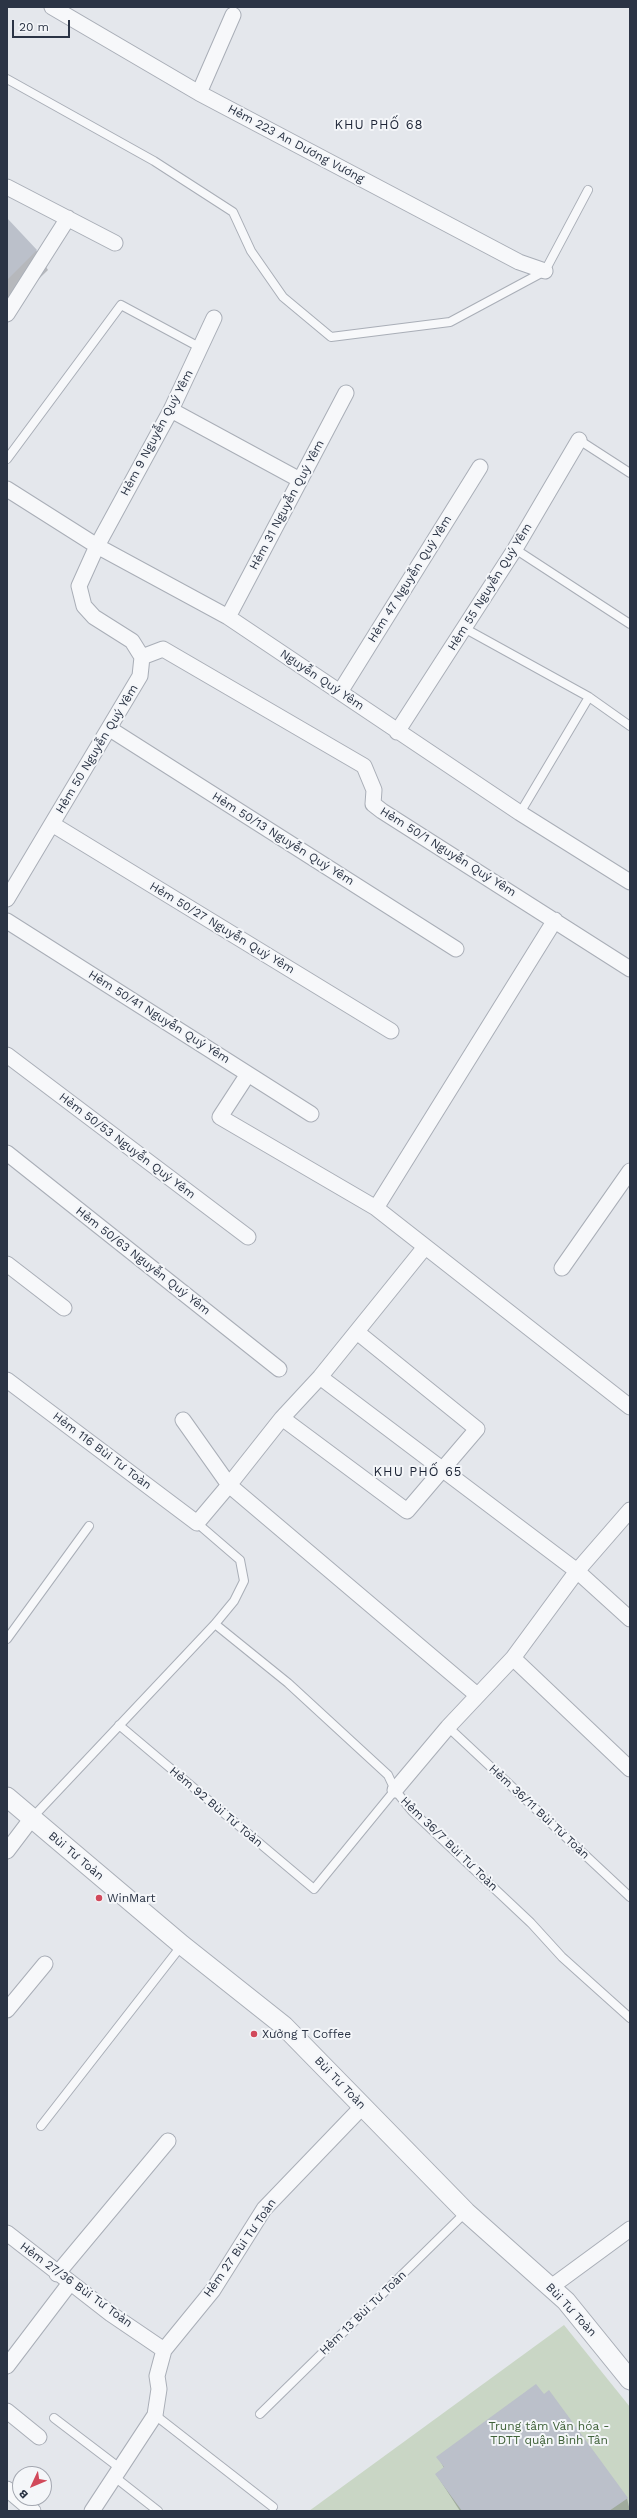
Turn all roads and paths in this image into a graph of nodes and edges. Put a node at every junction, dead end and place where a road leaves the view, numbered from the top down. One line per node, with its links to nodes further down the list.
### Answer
1 (52, 7): 4 (street, Hẻm 223 An Dương Vương)
2 (233, 15): 4 (street)
3 (7, 79): 9 (lane)
4 (198, 93): 9 (street, Hẻm 223 An Dương Vương)
5 (7, 187): 7 (street)
6 (588, 190): 9 (lane)
7 (68, 218): 8 (street); 10 (street)
8 (116, 243)
9 (545, 271)
10 (7, 314)
11 (214, 318): 12 (street, Hẻm 9 Nguyễn Quý Yêm)
12 (201, 348): 14 (street, Hẻm 9 Nguyễn Quý Yêm); 16 (lane)
13 (346, 393): 19 (street, Hẻm 31 Nguyễn Quý Yêm)
14 (171, 410): 19 (street); 21 (street, Hẻm 9 Nguyễn Quý Yêm)
15 (579, 440): 18 (lane); 22 (street, Hẻm 55 Nguyễn Quý Yêm)
16 (7, 459)
17 (480, 466): 27 (street, Hẻm 47 Nguyễn Quý Yêm)
18 (630, 473)
19 (300, 480): 23 (street, Hẻm 31 Nguyễn Quý Yêm)
20 (7, 489): 21 (street, Nguyễn Quý Yêm)
21 (97, 546): 23 (street, Nguyễn Quý Yêm); 26 (street)
22 (515, 549): 24 (lane); 25 (street, Hẻm 55 Nguyễn Quý Yêm)
23 (228, 617): 27 (street, Nguyễn Quý Yêm)
24 (630, 624)
25 (464, 628): 28 (lane); 31 (street, Hẻm 55 Nguyễn Quý Yêm)
26 (142, 657): 30 (street, Hẻm 50 Nguyễn Quý Yêm); 36 (street, Hẻm 50/1 Nguyễn Quý Yêm)
27 (340, 692): 31 (street, Nguyễn Quý Yêm)
28 (589, 697): 29 (lane); 32 (lane)
29 (630, 726)
30 (110, 730): 33 (street, Hẻm 50 Nguyễn Quý Yêm); 38 (street, Hẻm 50/13 Nguyễn Quý Yêm)
31 (397, 732): 32 (street, Nguyễn Quý Yêm)
32 (520, 813): 34 (street, Nguyễn Quý Yêm)
33 (52, 824): 35 (street, Hẻm 50 Nguyễn Quý Yêm); 40 (street, Hẻm 50/27 Nguyễn Quý Yêm)
34 (630, 882)
35 (7, 898)
36 (555, 920): 39 (street, Hẻm 50/1 Nguyễn Quý Yêm); 46 (street)
37 (7, 921): 42 (street, Hẻm 50/41 Nguyễn Quý Yêm)
38 (456, 950)
39 (630, 969)
40 (392, 1031)
41 (7, 1055): 47 (street, Hẻm 50/53 Nguyễn Quý Yêm)
42 (248, 1074): 43 (street, Hẻm 50/41 Nguyễn Quý Yêm); 46 (street)
43 (311, 1114)
44 (7, 1153): 53 (street, Hẻm 50/63 Nguyễn Quý Yêm)
45 (630, 1171): 50 (street)
46 (376, 1208): 48 (street)
47 (248, 1237)
48 (425, 1247): 52 (street); 56 (street)
49 (7, 1264): 51 (street)
50 (562, 1268)
51 (64, 1308)
52 (357, 1332): 54 (street); 59 (street)
53 (279, 1369)
54 (320, 1377): 57 (street); 59 (street)
55 (7, 1380): 62 (street, Hẻm 116 Bùi Tư Toàn)
56 (630, 1407)
57 (282, 1418): 59 (street); 60 (street)
58 (183, 1420): 60 (street)
59 (443, 1470): 64 (street)
60 (229, 1485): 62 (street); 69 (street)
61 (630, 1510): 64 (street)
62 (197, 1523): 66 (lane)
63 (89, 1526): 67 (lane)
64 (577, 1571): 65 (street); 68 (street)
65 (630, 1619)
66 (214, 1624): 70 (lane); 73 (lane, Hẻm 36/7 Bùi Tư Toàn)
67 (7, 1639)
68 (513, 1658): 69 (street); 72 (street)
69 (477, 1695): 71 (street)
70 (119, 1725): 73 (lane, Hẻm 92 Bùi Tư Toàn); 75 (lane)
71 (448, 1727): 73 (street); 77 (lane, Hẻm 36/11 Bùi Tư Toàn)
72 (630, 1769)
73 (395, 1790): 81 (lane, Hẻm 36/7 Bùi Tư Toàn)
74 (7, 1796): 75 (street, Bùi Tư Toàn)
75 (32, 1818): 76 (street); 78 (street, Bùi Tư Toàn)
76 (7, 1851)
77 (630, 1897)
78 (182, 1945): 82 (street, Bùi Tư Toàn); 83 (lane)
79 (45, 1964): 80 (street)
80 (7, 2010)
81 (630, 2018)
82 (363, 2106): 85 (street, Bùi Tư Toàn); 91 (street, Hẻm 27 Bùi Tư Toàn)
83 (41, 2126)
84 (168, 2141): 88 (street)
85 (466, 2212): 90 (street, Bùi Tư Toàn); 95 (lane, Hẻm 13 Bùi Tư Toàn)
86 (630, 2229): 90 (street)
87 (7, 2233): 88 (street, Hẻm 27/36 Bùi Tư Toàn)
88 (57, 2274): 89 (street, Hẻm 27/36 Bùi Tư Toàn)
89 (70, 2283): 91 (street, Hẻm 27/36 Bùi Tư Toàn); 92 (street)
90 (551, 2286): 93 (street, Bùi Tư Toàn)
91 (164, 2350): 96 (street, Hẻm 27 Bùi Tư Toàn)
92 (7, 2366)
93 (630, 2380)
94 (7, 2411): 98 (street)
95 (260, 2414)
96 (155, 2415): 99 (street, Hẻm 27 Bùi Tư Toàn); 101 (lane)
97 (54, 2418): 99 (lane)
98 (39, 2437)
99 (118, 2474): 103 (street, Hẻm 27 Bùi Tư Toàn); 104 (lane)
100 (7, 2490): 102 (street)
101 (273, 2507)
102 (33, 2511)
103 (92, 2511)
104 (158, 2511)

